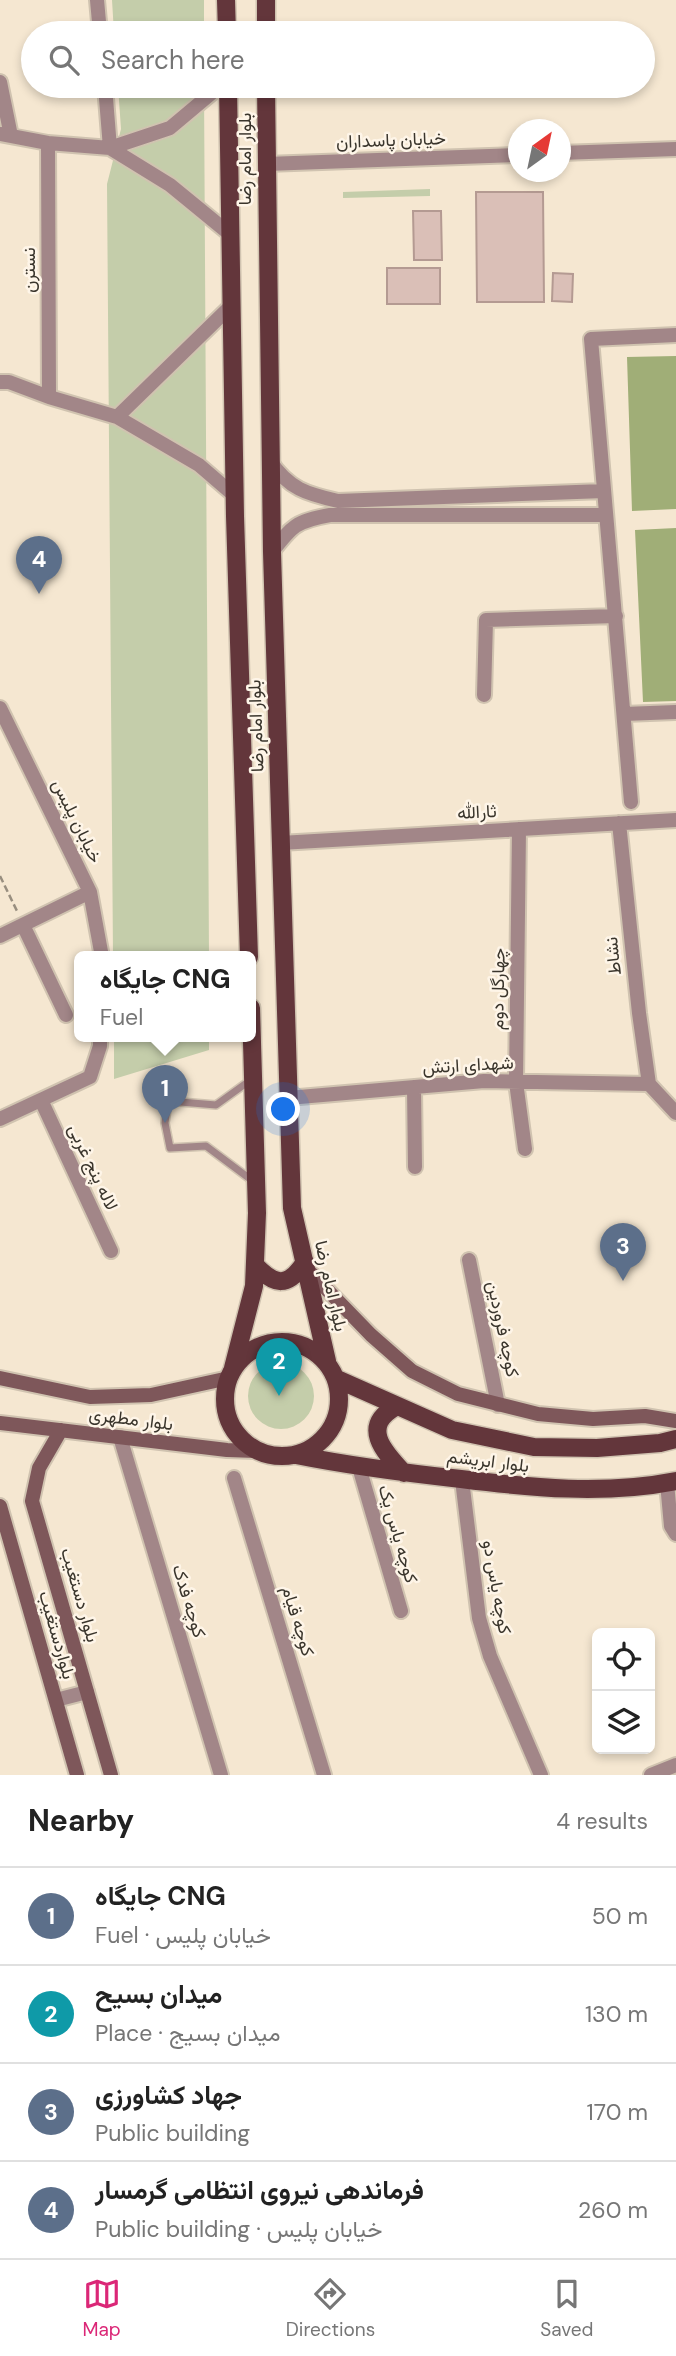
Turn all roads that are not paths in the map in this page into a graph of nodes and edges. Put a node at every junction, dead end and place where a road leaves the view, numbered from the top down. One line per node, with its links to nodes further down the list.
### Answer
1 (97, 0): 4 (street)
2 (226, 0): 5 (main road)
3 (266, 0): 6 (main road)
4 (99, 21)
5 (227, 21)
6 (266, 21)
7 (0, 82): 12 (street)
8 (106, 98): 14 (street)
9 (206, 98): 14 (street)
10 (229, 98): 19 (main road, بلوار امام رضا)
11 (266, 98): 18 (main road, بلوار امام رضا)
12 (6, 135): 13 (street)
13 (48, 144): 14 (street); 23 (street, نسترن)
14 (110, 148): 19 (street)
15 (676, 149): 16 (street)
16 (571, 153)
17 (508, 155): 18 (street, خیابان پاسداران)
18 (266, 164): 25 (main road, بلوار امام رضا)
19 (231, 235): 20 (main road, بلوار امام رضا)
20 (232, 305): 24 (street); 27 (main road, بلوار امام رضا)
21 (676, 335): 26 (street)
22 (0, 382): 23 (street)
23 (49, 397): 24 (street)
24 (117, 417): 27 (street)
25 (270, 461): 28 (street); 30 (main road, بلوار امام رضا)
26 (604, 491): 28 (street); 29 (street)
27 (235, 496): 45 (main road, بلوار امام رضا)
28 (380, 507): 29 (street); 30 (street)
29 (606, 515): 31 (street)
30 (272, 552): 40 (main road, بلوار امام رضا)
31 (615, 616): 32 (street); 35 (street)
32 (484, 695)
33 (0, 708): 41 (street, خیابان پلیس)
34 (676, 712): 35 (street)
35 (624, 714): 36 (street)
36 (631, 802)
37 (676, 820): 38 (street, ثارالله)
38 (619, 823): 39 (street, ثارالله); 51 (street, نشاط)
39 (519, 829): 40 (street, ثارالله); 50 (street, چهارگل دوم)
40 (280, 843): 53 (main road, بلوار امام رضا)
41 (90, 892): 42 (street); 44 (street, خیابان پلیس)
42 (23, 925): 43 (street); 46 (street)
43 (0, 936)
44 (101, 951)
45 (249, 951)
46 (66, 1015)
47 (100, 1042): 54 (street)
48 (252, 1042): 49 (main road)
49 (253, 1079): 59 (main road); 59 (lane)
50 (516, 1082): 51 (street, شهدای ارتش); 52 (street, شهدای ارتش); 57 (street, چهارگل دوم)
51 (649, 1084): 55 (street)
52 (414, 1087): 53 (street, شهدای ارتش); 58 (street)
53 (288, 1098): 63 (main road, بلوار امام رضا)
54 (41, 1100): 56 (street); 60 (street, لاله پنج غربی)
55 (676, 1113)
56 (0, 1119)
57 (524, 1149)
58 (415, 1167)
59 (256, 1184): 62 (main road)
60 (111, 1251)
61 (469, 1260): 68 (street, کوچه فروردین)
62 (255, 1265): 63 (main road); 65 (main road)
63 (306, 1265): 64 (main road, بلوار امام رضا); 68 (main road)
64 (327, 1361): 65 (main road); 67 (main road)
65 (231, 1373): 66 (main road, بلوار مطهری); 75 (main road)
66 (0, 1378)
67 (337, 1379): 69 (main road, بلوار ابریشم); 76 (main road)
68 (498, 1405): 70 (main road)
69 (397, 1406): 74 (main road, بلوار ابریشم); 78 (main road)
70 (676, 1421)
71 (0, 1423): 72 (main road, بلوار مطهری)
72 (61, 1430): 73 (main road, بلوار مطهری); 85 (main road, بلوار دستغیب)
73 (120, 1437): 75 (main road, بلوار مطهری); 90 (street, کوچه فدک)
74 (676, 1439)
75 (258, 1451): 76 (main road)
76 (296, 1455): 77 (main road, بلوار ابریشم)
77 (359, 1467): 78 (main road, بلوار ابریشم); 84 (street, کوچه یاس یک)
78 (404, 1473): 80 (main road, بلوار ابریشم)
79 (234, 1478): 91 (street, کوچه قیام)
80 (462, 1480): 81 (main road, بلوار ابریشم); 92 (street, کوچه یاس دو)
81 (671, 1482): 83 (street)
82 (0, 1506): 86 (main road, بلواردستغیب)
83 (676, 1534)
84 (401, 1611)
85 (87, 1692): 86 (street); 89 (main road, بلوار دستغیب)
86 (56, 1700): 88 (main road, بلواردستغیب)
87 (676, 1765): 93 (street)
88 (77, 1775)
89 (111, 1775)
90 (221, 1775)
91 (324, 1775)
92 (541, 1775)
93 (652, 1775)

